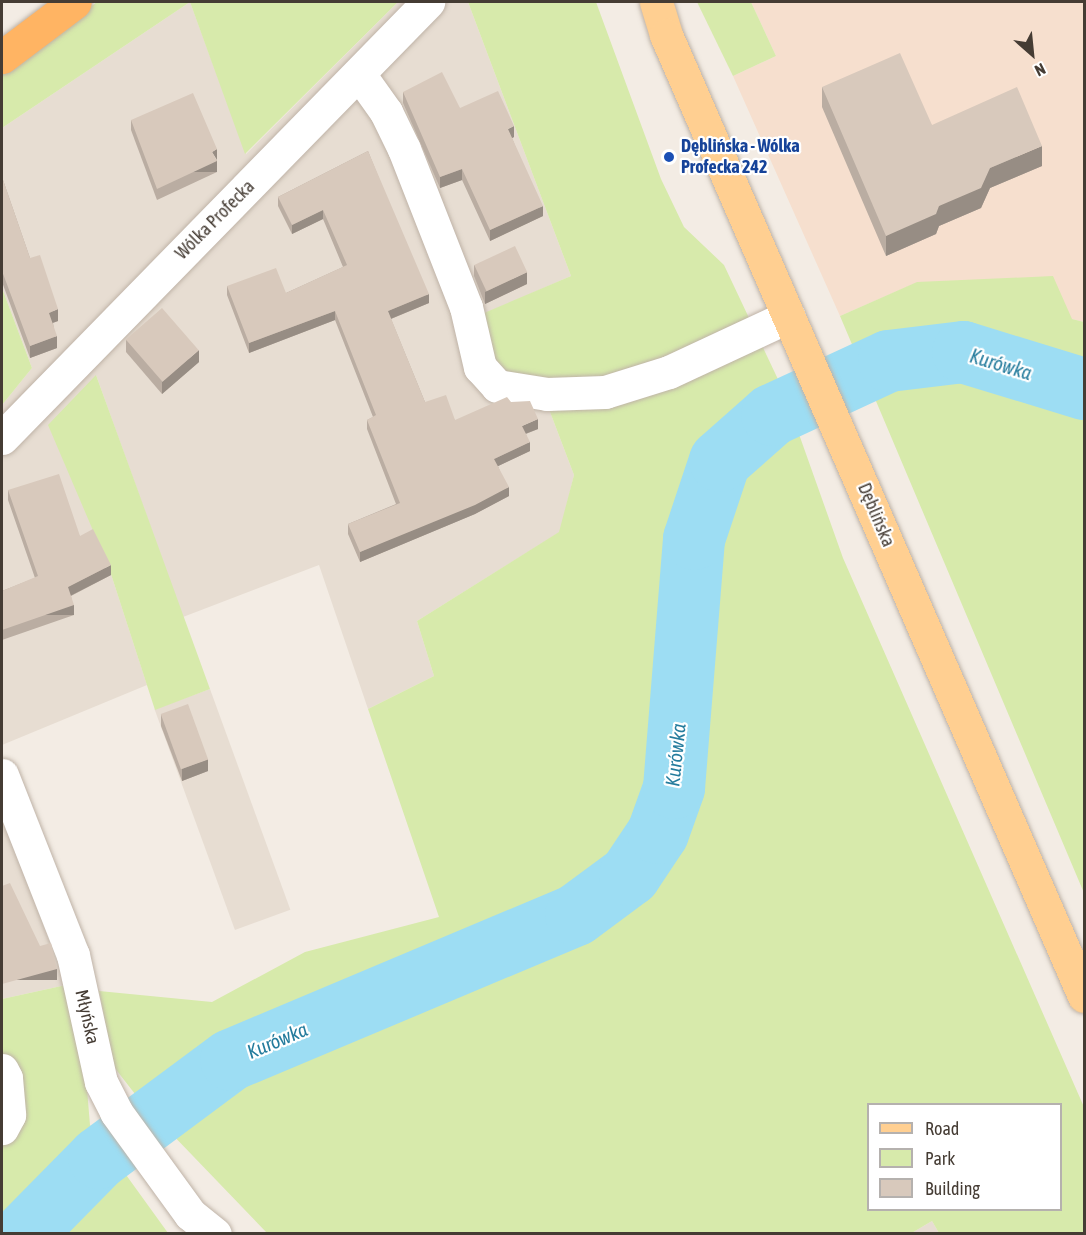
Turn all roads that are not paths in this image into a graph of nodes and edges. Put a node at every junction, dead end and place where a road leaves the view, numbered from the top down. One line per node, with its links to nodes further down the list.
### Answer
1 (39, 2): 6 (highway)
2 (75, 2): 8 (highway)
3 (428, 2): 9 (street, Wólka Profecka)
4 (643, 2): 7 (main road, Dęblińska)
5 (656, 2): 7 (main road, Dęblińska)
6 (2, 29)
7 (666, 34): 10 (main road, Dęblińska)
8 (2, 57)
9 (359, 74): 10 (street); 11 (street, Wólka Profecka)
10 (793, 324): 13 (main road, Dęblińska)
11 (2, 438)
12 (2, 775): 16 (street, Młyńska)
13 (1084, 996)
14 (2, 1070): 15 (street)
15 (2, 1128)
16 (215, 1233)

